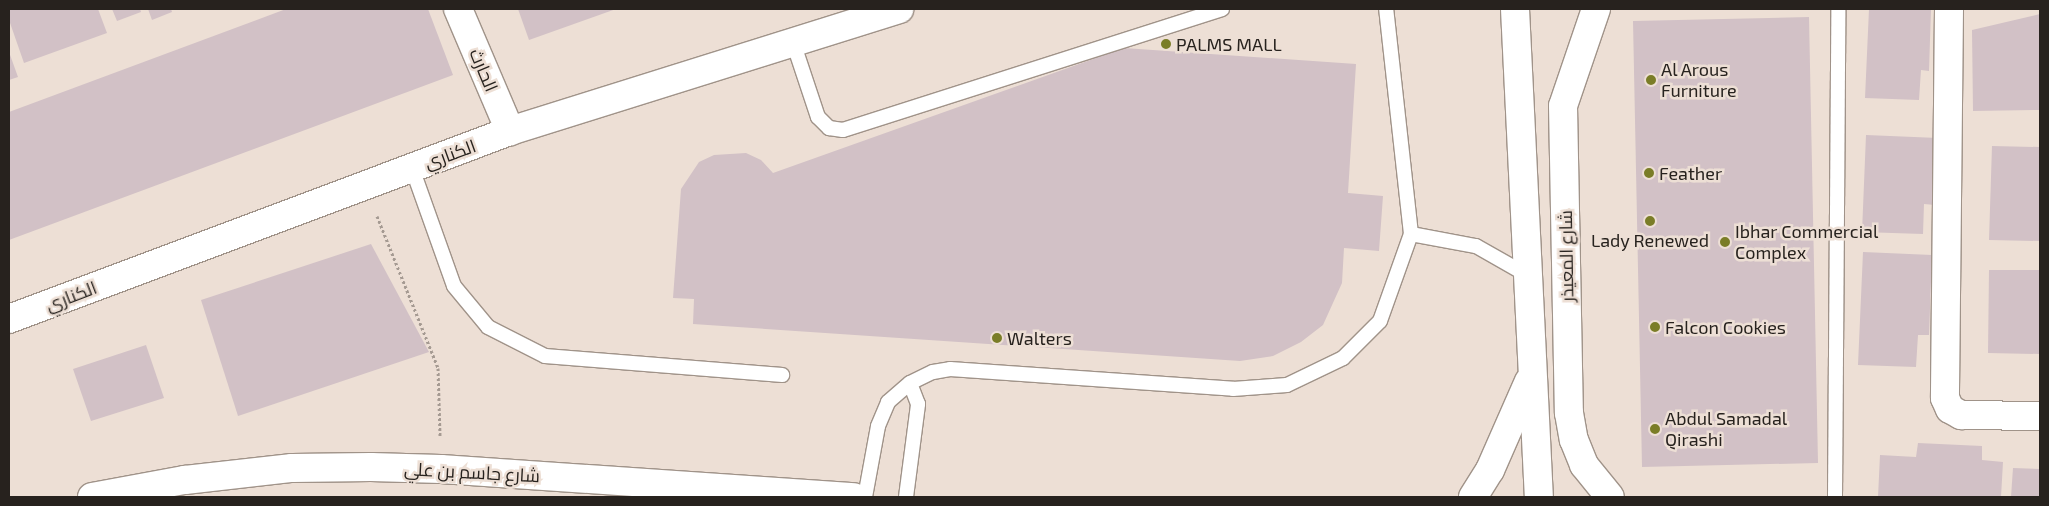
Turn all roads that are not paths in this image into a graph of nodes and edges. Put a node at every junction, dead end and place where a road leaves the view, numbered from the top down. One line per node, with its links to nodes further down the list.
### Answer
1 (458, 9): 10 (street, الحارث)
2 (899, 9): 9 (street, الكناري)
3 (1222, 9): 9 (lane)
4 (1386, 9): 12 (lane)
5 (1515, 9): 13 (street)
6 (1596, 9): 25 (street, شارع المعيذر)
7 (1838, 9): 26 (lane)
8 (1949, 9): 18 (street)
9 (793, 42): 10 (street, الكناري)
10 (510, 132): 11 (street, الكناري)
11 (412, 168): 14 (street, الكناري); 15 (lane)
12 (1411, 234): 13 (lane); 17 (lane)
13 (1527, 275): 16 (street)
14 (9, 319)
15 (782, 375)
16 (1532, 375): 23 (street); 24 (street)
17 (910, 383): 21 (lane); 22 (lane)
18 (2040, 416)
19 (92, 497): 20 (street, شارع جاسم بن علي)
20 (854, 497)
21 (865, 497)
22 (906, 497)
23 (1473, 497)
24 (1539, 497)
25 (1610, 497)
26 (1835, 497)

